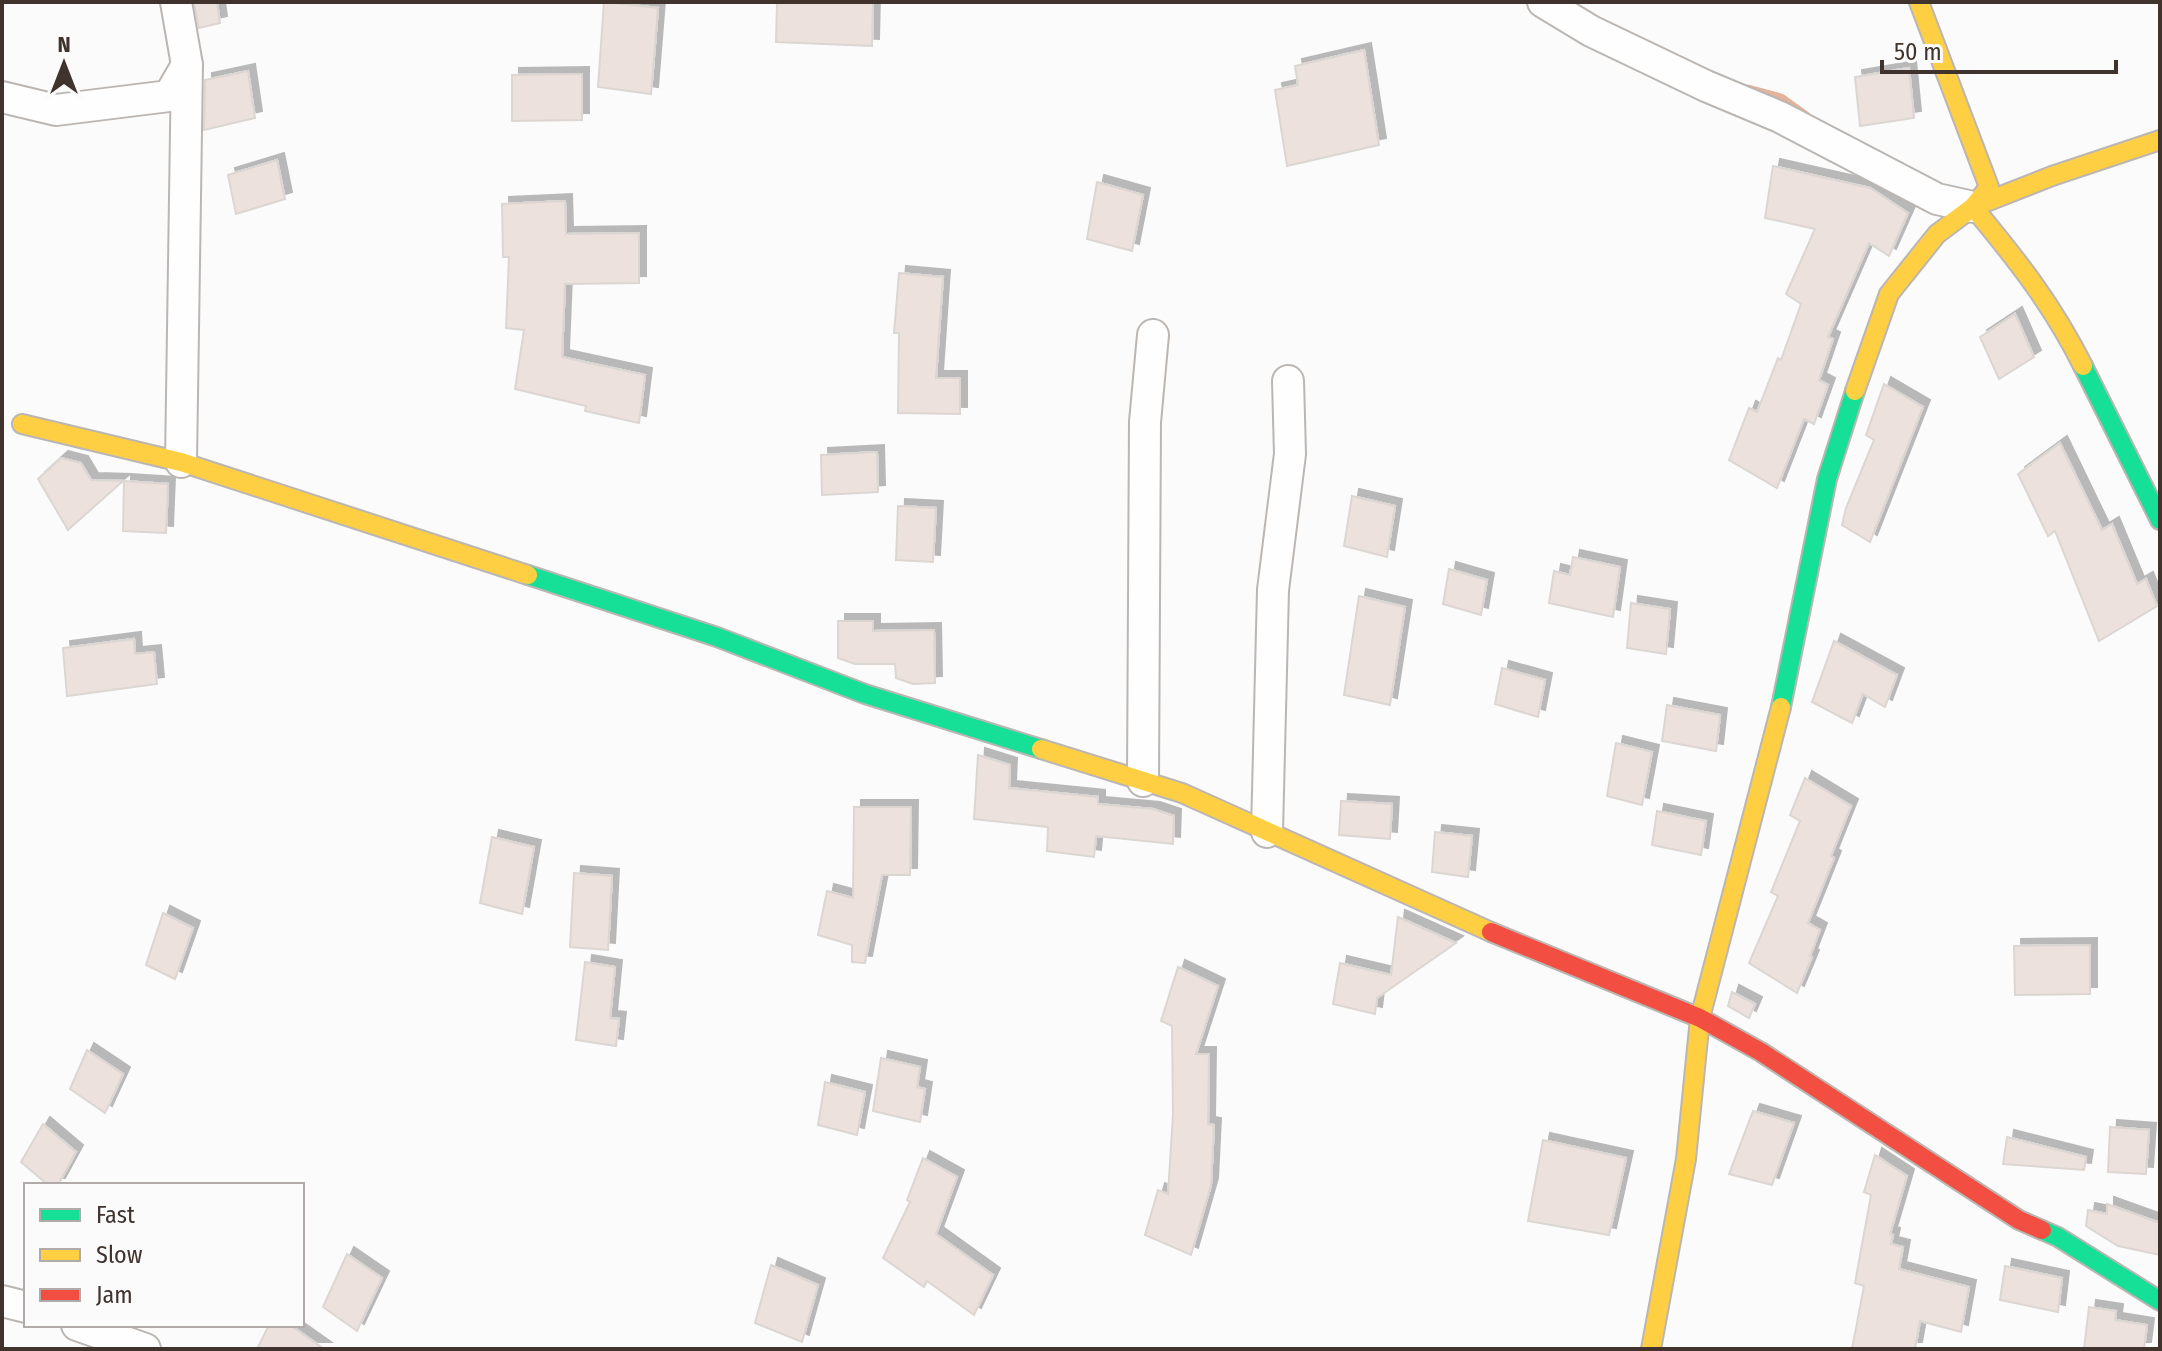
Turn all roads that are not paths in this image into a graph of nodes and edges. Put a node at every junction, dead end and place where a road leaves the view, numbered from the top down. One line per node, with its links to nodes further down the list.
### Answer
1 (176, 2): 4 (street)
2 (1543, 2): 7 (street)
3 (1919, 2): 7 (street)
4 (187, 65): 5 (street); 11 (street)
5 (2, 97)
6 (2160, 140): 7 (street)
7 (1973, 207): 12 (street); 15 (street)
8 (1153, 335): 13 (street)
9 (1288, 381): 14 (street)
10 (22, 424): 11 (street)
11 (181, 462): 13 (street)
12 (2160, 520)
13 (1143, 781): 14 (street)
14 (1267, 832): 15 (street)
15 (1700, 1018): 17 (street); 21 (street)
16 (2, 1301): 18 (street)
17 (2160, 1301)
18 (24, 1306)
19 (83, 1327): 20 (street)
20 (145, 1349)
21 (1651, 1349)

